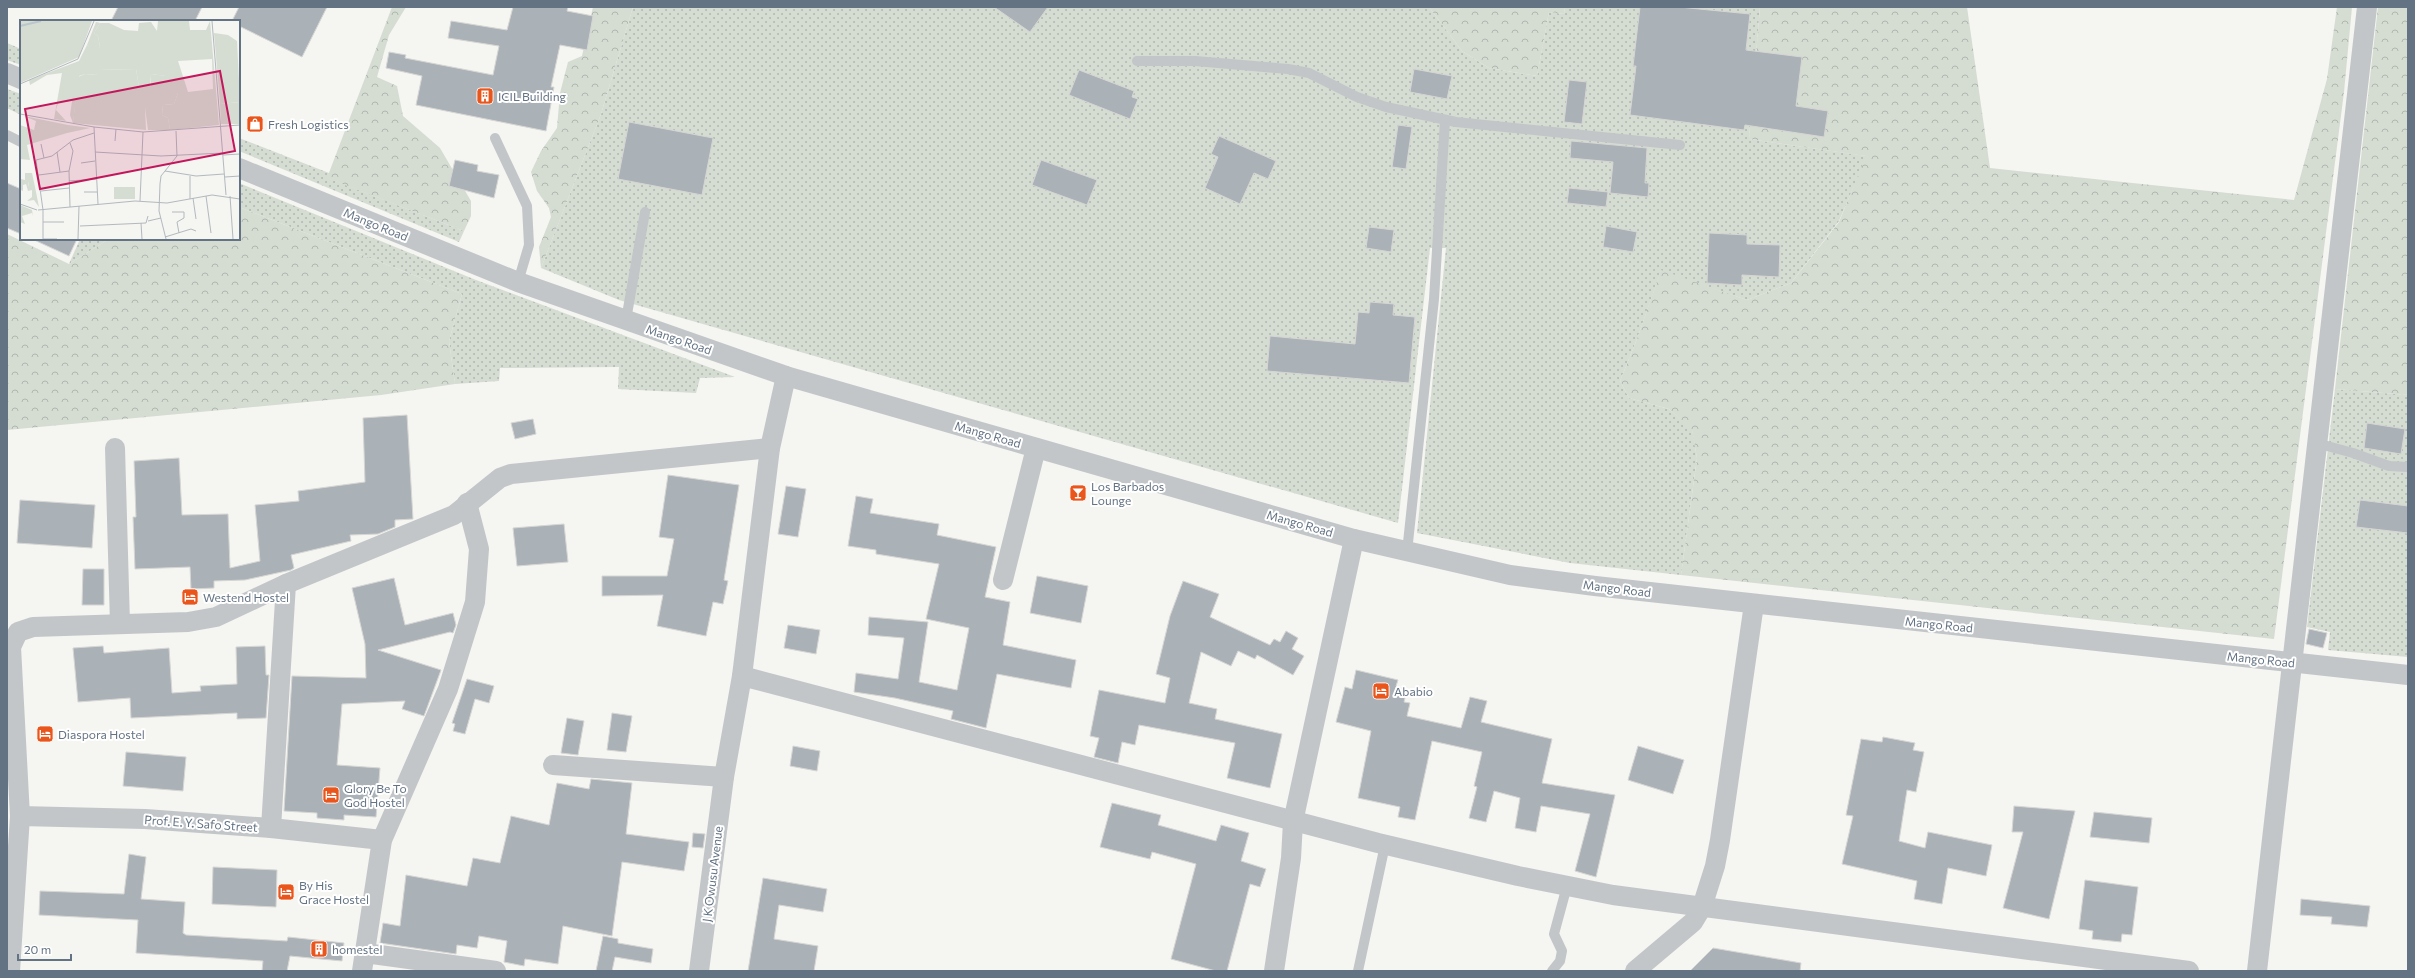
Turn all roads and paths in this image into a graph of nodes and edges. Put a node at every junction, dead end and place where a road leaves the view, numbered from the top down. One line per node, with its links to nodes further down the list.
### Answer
1 (2367, 7): 15 (street)
2 (1137, 61): 5 (lane)
3 (7, 73): 4 (street)
4 (20, 79)
5 (1446, 120): 9 (lane); 22 (lane)
6 (7, 135): 8 (lane)
7 (495, 138): 12 (lane)
8 (20, 142)
9 (1680, 145)
10 (240, 168): 12 (street, Mango Road)
11 (645, 212): 13 (lane)
12 (518, 282): 13 (street, Mango Road)
13 (626, 320): 14 (street, Mango Road)
14 (786, 376): 17 (street, J K Owusu Avenue); 18 (street, Mango Road)
15 (2316, 443): 19 (lane); 27 (street)
16 (115, 448): 26 (street)
17 (770, 448): 20 (street); 29 (street, J K Owusu Avenue)
18 (1036, 448): 21 (street, Mango Road); 23 (street)
19 (2408, 467)
20 (467, 503): 24 (street); 35 (street)
21 (1354, 539): 22 (street, Mango Road); 33 (street)
22 (1407, 552): 25 (street, Mango Road)
23 (1003, 580)
24 (286, 584): 26 (street); 34 (street)
25 (1754, 604): 27 (street, Mango Road); 38 (street)
26 (120, 624): 32 (street)
27 (2292, 662): 28 (street, Mango Road); 48 (street)
28 (2408, 675)
29 (742, 676): 31 (street, J K Owusu Avenue); 33 (street)
30 (553, 765): 31 (street)
31 (724, 777): 42 (street, J K Owusu Avenue)
32 (20, 816): 34 (street, Prof. E. Y. Safo Street); 40 (street)
33 (1293, 822): 36 (street); 43 (street)
34 (271, 828): 35 (street, Prof. E. Y. Safo Street)
35 (382, 840): 39 (street)
36 (1385, 845): 37 (street); 44 (lane)
37 (1567, 886): 38 (street); 45 (lane)
38 (1702, 907): 46 (street); 47 (street)
39 (363, 962): 41 (street)
40 (10, 971)
41 (496, 971)
42 (699, 971)
43 (1274, 971)
44 (1358, 971)
45 (1552, 971)
46 (1635, 971)
47 (2189, 971)
48 (2257, 971)

